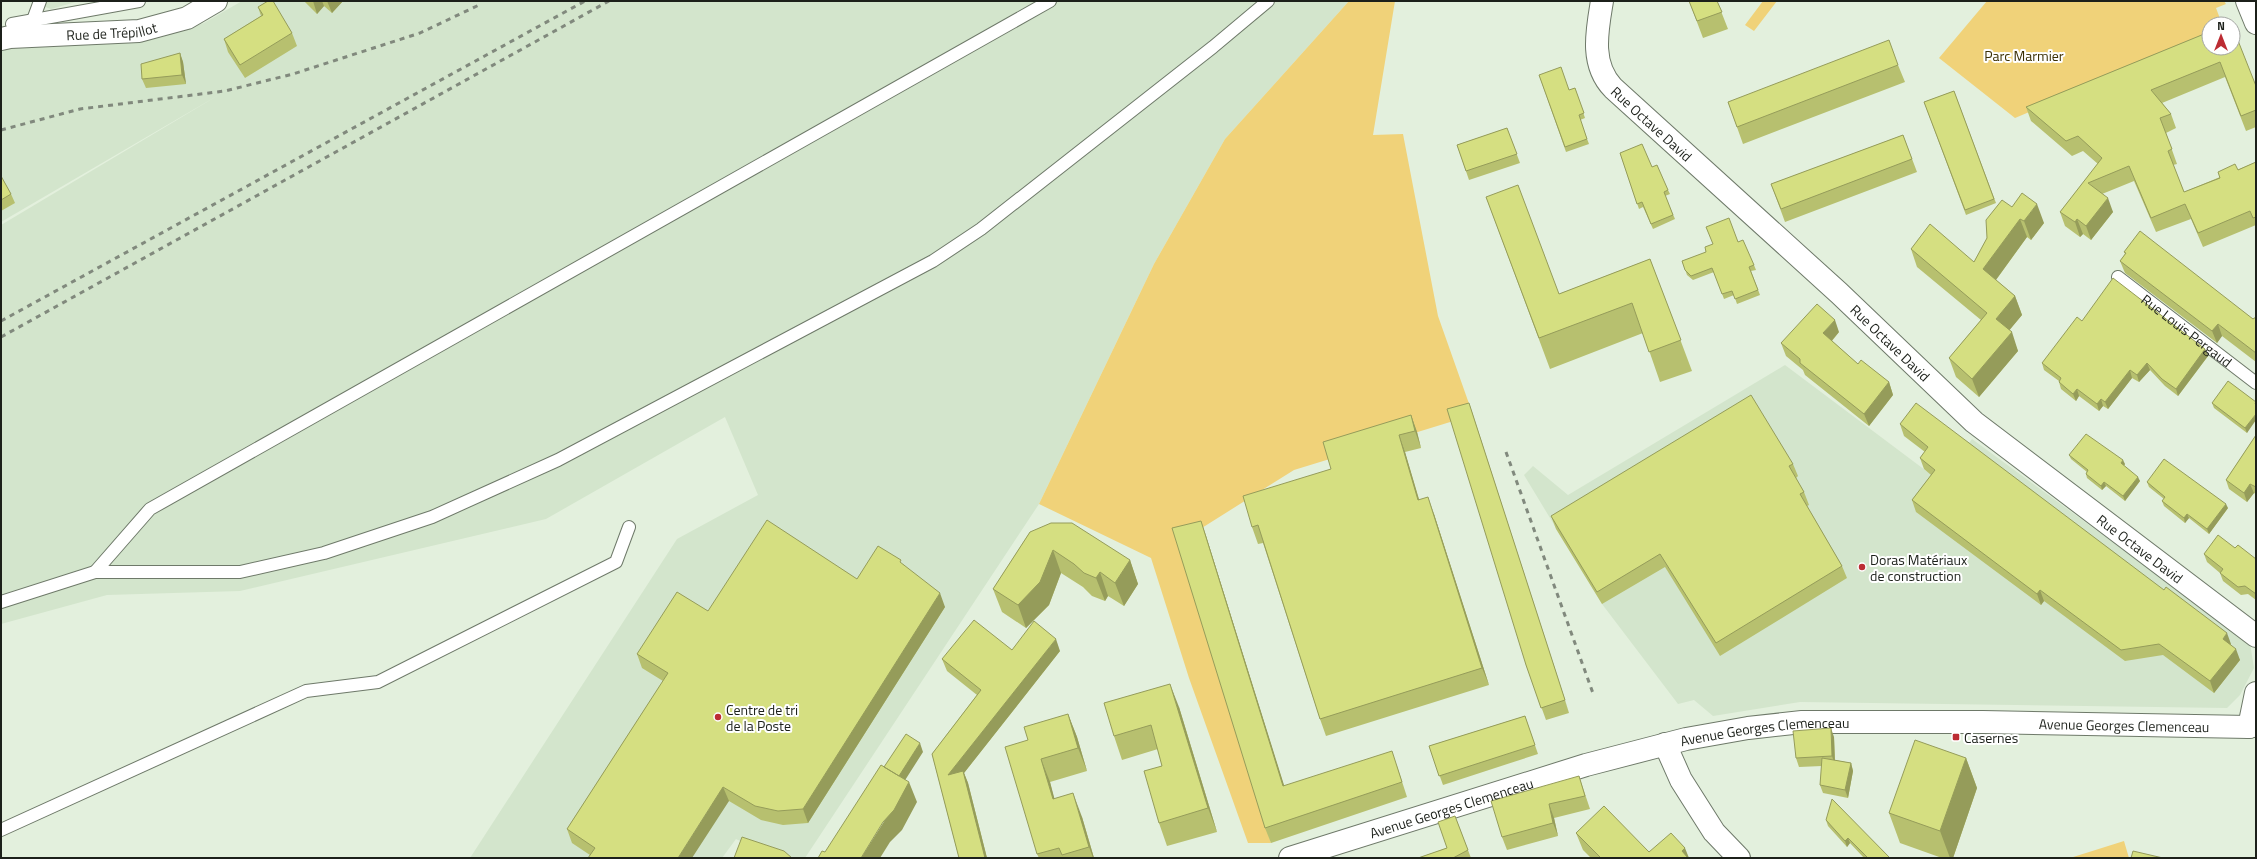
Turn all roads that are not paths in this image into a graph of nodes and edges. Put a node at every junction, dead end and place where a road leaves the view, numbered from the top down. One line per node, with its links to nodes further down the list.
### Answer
1 (40, 1): 8 (lane)
2 (139, 1): 8 (lane)
3 (215, 1): 10 (street, Rue de Trépillot)
4 (1050, 1): 14 (lane)
5 (1268, 1): 14 (lane)
6 (1602, 1): 16 (street, Rue Octave David)
7 (2247, 1): 9 (street)
8 (33, 20): 10 (lane)
9 (2256, 23)
10 (6, 32)
11 (2118, 277): 12 (lane, Rue Louis Pergaud)
12 (2256, 383)
13 (629, 527): 20 (lane)
14 (95, 572): 15 (lane)
15 (1, 602)
16 (2256, 636)
17 (2256, 693): 18 (street)
18 (2252, 726): 19 (street, Avenue Georges Clemenceau)
19 (1664, 744): 21 (street, Avenue Georges Clemenceau); 22 (street)
20 (1, 830)
21 (1290, 858)
22 (1739, 858)

